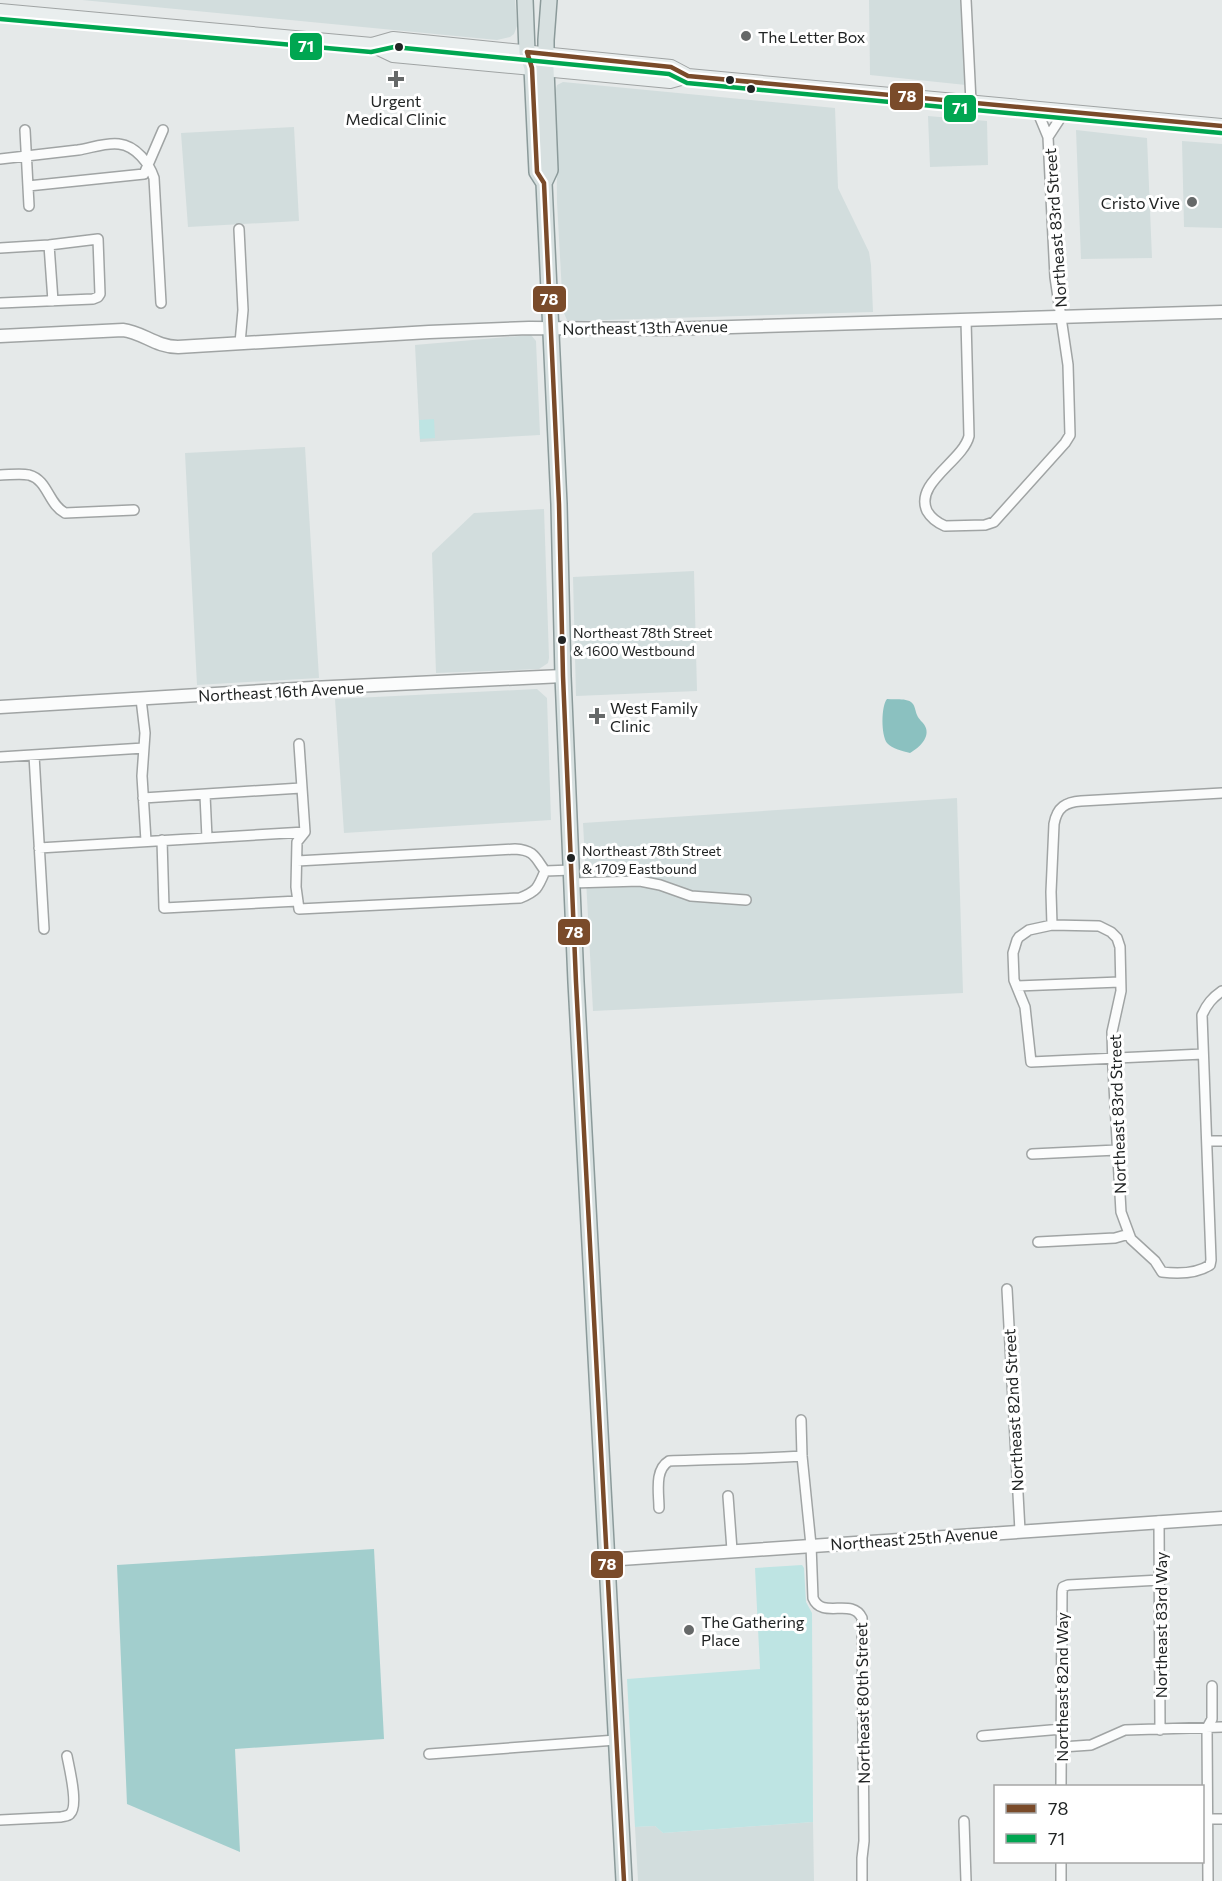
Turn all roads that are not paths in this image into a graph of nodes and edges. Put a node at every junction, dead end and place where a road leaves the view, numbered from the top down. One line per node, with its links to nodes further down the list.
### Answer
1 (525, 0): 6 (main road)
2 (549, 0): 7 (main road)
3 (966, 0): 8 (street)
4 (0, 11): 5 (main road)
5 (372, 45): 6 (main road); 7 (main road)
6 (527, 52): 7 (main road)
7 (541, 64): 8 (main road); 29 (main road)
8 (971, 102): 9 (main road)
9 (1036, 108): 10 (main road); 14 (street, Northeast 83rd Street)
10 (1065, 111): 11 (main road); 14 (street, Northeast 83rd Street)
11 (1222, 126)
12 (25, 130): 15 (street)
13 (164, 130): 17 (street)
14 (1048, 137): 27 (street, Northeast 83rd Street)
15 (26, 156): 16 (street); 17 (street); 18 (street)
16 (0, 159)
17 (147, 164): 18 (street); 25 (street)
18 (28, 186): 19 (street)
19 (29, 206)
20 (239, 229): 31 (street)
21 (49, 245): 22 (street); 23 (street); 23 (street)
22 (0, 248)
23 (53, 301): 24 (street)
24 (0, 303)
25 (161, 303)
26 (1222, 312): 27 (street, Northeast 13th Avenue)
27 (1061, 318): 28 (street, Northeast 13th Avenue); 28 (street, Northeast 83rd Street)
28 (966, 320): 29 (street, Northeast 13th Avenue)
29 (551, 329): 31 (street, Northeast 13th Avenue); 34 (main road)
30 (0, 336): 31 (street, Northeast 13th Avenue)
31 (240, 343)
32 (0, 475): 33 (street)
33 (134, 510)
34 (563, 676): 35 (street, Northeast 16th Avenue); 52 (main road)
35 (141, 699): 36 (street, Northeast 16th Avenue); 38 (street)
36 (0, 707)
37 (299, 744): 41 (street)
38 (144, 748): 39 (street); 44 (street)
39 (33, 755): 40 (street); 49 (street)
40 (0, 757)
41 (302, 788): 43 (street); 45 (street)
42 (1222, 793): 55 (street)
43 (205, 795): 44 (street); 46 (street)
44 (144, 798): 48 (street)
45 (305, 832): 46 (street); 50 (street)
46 (207, 838): 47 (street)
47 (162, 840): 48 (street); 54 (street)
48 (146, 841): 49 (street)
49 (39, 848): 56 (street)
50 (297, 861): 51 (street); 54 (street)
51 (546, 871): 52 (street); 54 (street)
52 (572, 876): 53 (street); 78 (main road)
53 (746, 900)
54 (298, 901)
55 (1053, 926): 57 (street, Northeast 83rd Street); 58 (street)
56 (44, 929)
57 (1120, 982): 58 (street); 61 (street, Northeast 83rd Street)
58 (1017, 986): 61 (street)
59 (1222, 991): 60 (street)
60 (1203, 1054): 61 (street); 62 (street)
61 (1113, 1060): 64 (street, Northeast 83rd Street)
62 (1208, 1141): 63 (street); 66 (street, Northeast 83rd Street)
63 (1222, 1141)
64 (1117, 1150): 65 (street); 66 (street, Northeast 83rd Street)
65 (1032, 1154)
66 (1129, 1234): 67 (street)
67 (1038, 1242)
68 (1007, 1289): 75 (street, Northeast 82nd Street)
69 (801, 1420): 70 (street, Northeast 80th Street)
70 (802, 1456): 72 (street); 76 (street, Northeast 80th Street)
71 (728, 1496): 77 (street)
72 (659, 1508)
73 (1222, 1518): 74 (street, Northeast 25th Avenue)
74 (1159, 1521): 75 (street, Northeast 25th Avenue); 79 (street, Northeast 83rd Way)
75 (1020, 1531): 76 (street, Northeast 25th Avenue)
76 (812, 1545): 77 (street, Northeast 25th Avenue); 97 (street, Northeast 80th Street)
77 (732, 1550): 78 (street, Northeast 25th Avenue)
78 (606, 1560): 86 (main road)
79 (1160, 1580): 83 (street, Northeast 82nd Way); 84 (street, Northeast 83rd Way)
80 (1212, 1686): 82 (street)
81 (1222, 1727): 82 (street)
82 (1207, 1728): 84 (street); 91 (street)
83 (1062, 1729): 85 (street); 87 (street, Northeast 82nd Way)
84 (1160, 1730): 87 (street)
85 (982, 1736)
86 (616, 1740): 88 (street); 96 (main road)
87 (1062, 1747): 90 (street, Northeast 82nd Way)
88 (429, 1754)
89 (67, 1756): 93 (street)
90 (1061, 1785)
91 (1205, 1819): 92 (street); 100 (street)
92 (1222, 1819)
93 (0, 1820)
94 (964, 1821): 98 (street)
95 (1061, 1863): 99 (street)
96 (624, 1881)
97 (862, 1881)
98 (966, 1881)
99 (1061, 1881)
100 (1208, 1881)

